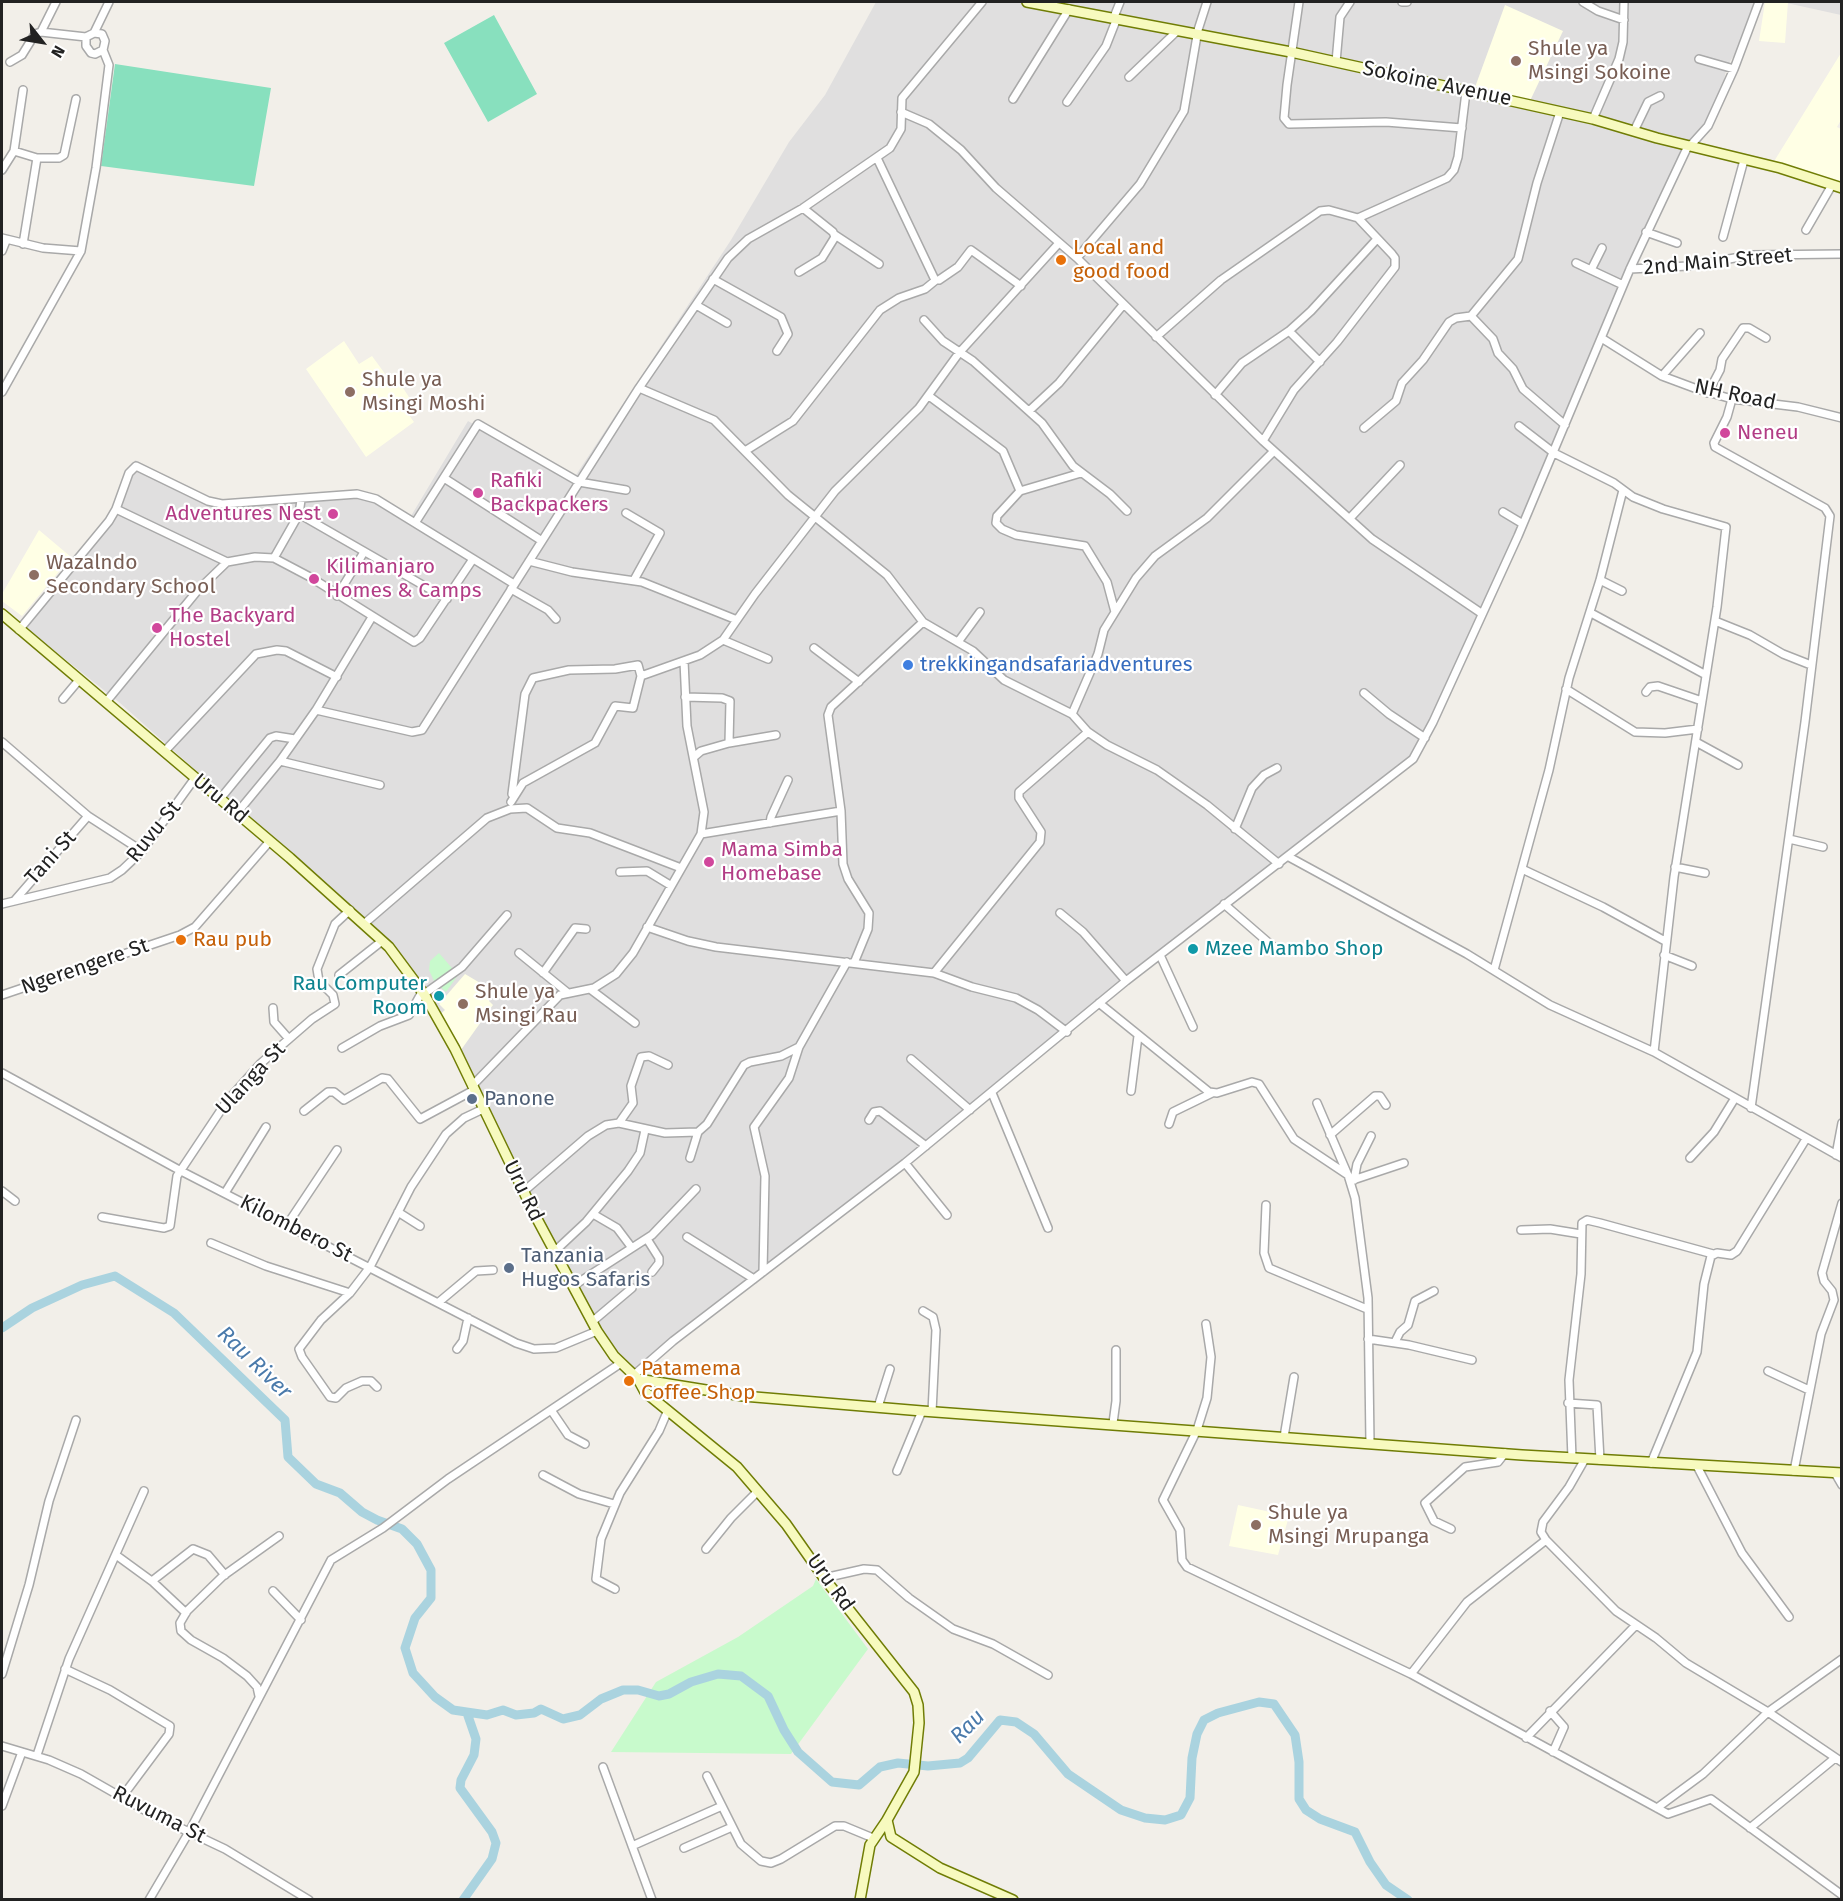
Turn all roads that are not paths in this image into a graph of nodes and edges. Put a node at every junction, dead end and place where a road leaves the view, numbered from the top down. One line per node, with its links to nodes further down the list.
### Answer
1 (56, 2): 15 (street)
2 (109, 2): 17 (street)
3 (982, 2): 33 (street)
4 (1027, 2): 12 (street, Sokoine Avenue)
5 (1120, 2): 13 (street)
6 (1207, 2): 18 (street)
7 (1299, 2): 21 (street)
8 (1350, 2): 24 (street)
9 (1583, 2): 14 (street)
10 (1624, 2): 14 (street)
11 (1759, 2): 25 (street)
12 (1069, 9): 13 (street, Sokoine Avenue); 31 (street)
13 (1116, 18): 16 (street, Sokoine Avenue); 32 (street)
14 (1624, 20): 35 (street)
15 (41, 32): 19 (street); 23 (street)
16 (1176, 32): 18 (street, Sokoine Avenue); 26 (street)
17 (98, 33): 19 (street); 20 (street)
18 (1197, 35): 21 (street, Sokoine Avenue); 60 (street)
19 (86, 38): 20 (street)
20 (103, 50): 58 (street)
21 (1291, 52): 24 (street, Sokoine Avenue); 36 (street)
22 (1699, 59): 25 (street)
23 (10, 62)
24 (1336, 62): 28 (street, Sokoine Avenue)
25 (1734, 69): 38 (street)
26 (1129, 77)
27 (23, 90): 39 (street)
28 (1466, 92): 34 (street, Sokoine Avenue); 36 (street)
29 (1660, 96): 37 (street)
30 (76, 99): 40 (street)
31 (1013, 99)
32 (1067, 102)
33 (901, 112): 41 (street); 53 (street)
34 (1560, 112): 35 (street, Sokoine Avenue); 72 (street)
35 (1593, 119): 37 (street, Sokoine Avenue)
36 (1462, 128): 46 (street)
37 (1634, 131): 38 (street, Sokoine Avenue)
38 (1689, 146): 42 (street, Sokoine Avenue); 48 (street)
39 (14, 152): 40 (street); 43 (street)
40 (37, 158): 55 (street)
41 (877, 158): 45 (street); 67 (street)
42 (1744, 160): 44 (street, Sokoine Avenue); 50 (street)
43 (2, 170)
44 (1837, 187): 47 (street)
45 (803, 208): 49 (street); 66 (street)
46 (1358, 218): 52 (street); 77 (street)
47 (1806, 230)
48 (1646, 232): 54 (street); 63 (street)
49 (835, 235): 62 (street); 65 (street)
50 (1723, 237)
51 (4, 239): 55 (street); 57 (street)
52 (1377, 239): 75 (street); 82 (street)
53 (1059, 243): 60 (street); 69 (street)
54 (1677, 243)
55 (23, 244): 58 (street)
56 (1602, 248): 64 (street)
57 (2, 251)
58 (81, 251): 85 (street)
59 (1842, 254): 63 (street, 2nd Main Street)
60 (1077, 258): 71 (street)
61 (1576, 262): 64 (street)
62 (879, 264)
63 (1630, 269): 68 (street)
64 (1591, 270): 68 (street)
65 (799, 272)
66 (713, 279): 70 (street); 80 (street)
67 (936, 280): 69 (street); 96 (street)
68 (1623, 285): 79 (street)
69 (1021, 286): 81 (street)
70 (696, 304): 74 (street); 84 (street)
71 (1123, 304): 77 (street); 90 (street)
72 (1472, 316): 92 (street); 94 (street)
73 (924, 320): 81 (street)
74 (727, 323)
75 (1289, 331): 82 (street); 87 (street)
76 (1700, 333): 83 (street)
77 (1156, 337): 87 (street)
78 (1766, 338): 86 (street)
79 (1603, 339): 83 (street, NH Road); 92 (street)
80 (777, 351)
81 (959, 352): 88 (street); 90 (street)
82 (1320, 362): 95 (street)
83 (1662, 376): 86 (street, NH Road)
84 (639, 388): 96 (street); 102 (street)
85 (2, 392)
86 (1708, 393): 89 (street, NH Road)
87 (1215, 395): 95 (street)
88 (929, 396): 105 (street); 112 (street)
89 (1732, 399): 91 (street, NH Road); 144 (street)
90 (1029, 411): 100 (street)
91 (1842, 418)
92 (1565, 425): 98 (street)
93 (1519, 426): 98 (street)
94 (1364, 428)
95 (1263, 441): 97 (street)
96 (745, 451): 112 (street)
97 (1274, 451): 113 (street); 129 (street)
98 (1554, 453): 104 (street); 115 (street)
99 (1400, 465): 113 (street)
100 (1081, 474): 105 (street); 108 (street)
101 (444, 478): 102 (street); 114 (street); 116 (street)
102 (579, 482): 103 (street); 116 (street)
103 (626, 490)
104 (1623, 490): 123 (street); 137 (street)
105 (1020, 491): 129 (street)
106 (301, 500): 107 (street); 111 (street); 114 (street)
107 (116, 509): 121 (street); 138 (street)
108 (1127, 512)
109 (1503, 512): 115 (street)
110 (626, 513): 122 (street)
111 (299, 514): 117 (street); 118 (street)
112 (816, 516): 135 (street); 136 (street)
113 (1351, 517): 130 (street)
114 (415, 523): 119 (street)
115 (1523, 524): 130 (street)
116 (542, 541): 120 (street)
117 (364, 552): 126 (street); 127 (street)
118 (274, 558): 121 (street); 126 (street)
119 (473, 559): 124 (street); 127 (street)
120 (529, 561): 122 (street); 124 (street)
121 (227, 562): 156 (street)
122 (634, 580): 135 (street)
123 (1600, 580): 125 (street); 131 (street)
124 (513, 586): 134 (street); 157 (street)
125 (1622, 591)
126 (337, 596): 133 (street)
127 (447, 600): 133 (street)
128 (980, 612): 140 (street)
129 (1115, 612): 158 (street)
130 (1482, 612): 162 (street)
131 (1591, 613): 145 (street); 150 (street)
132 (2, 614): 138 (street, Uru Rd)
133 (372, 616): 147 (street)
134 (556, 619)
135 (737, 620): 139 (street)
136 (923, 621): 140 (street); 149 (street)
137 (1714, 621): 144 (street); 145 (street)
138 (19, 630): 148 (street, Uru Rd)
139 (723, 640): 142 (street); 143 (street)
140 (958, 642): 158 (street)
141 (814, 648): 149 (street)
142 (768, 658)
143 (684, 661): 146 (street); 153 (street)
144 (1811, 665): 183 (street)
145 (1706, 675): 155 (street)
146 (641, 676): 176 (street); 176 (street)
147 (337, 677): 157 (street); 167 (street)
148 (79, 680): 154 (street); 156 (street, Uru Rd)
149 (859, 682): 177 (street)
150 (1566, 689): 159 (street); 191 (street)
151 (1646, 692): 155 (street)
152 (1364, 693): 162 (street)
153 (686, 698): 166 (street); 168 (street)
154 (63, 699)
155 (1702, 701): 159 (street)
156 (106, 702): 167 (street, Uru Rd)
157 (316, 710): 163 (street)
158 (1072, 714): 160 (street)
159 (1698, 729): 165 (street)
160 (1088, 732): 181 (street); 214 (street)
161 (776, 735): 166 (street)
162 (1425, 738): 187 (street)
163 (295, 739): 169 (street); 175 (street)
164 (2, 742): 179 (street)
165 (1696, 742): 170 (street); 189 (street)
166 (729, 743): 168 (street)
167 (164, 752): 172 (street, Uru Rd)
168 (694, 757): 182 (street)
169 (280, 761): 174 (street); 178 (street)
170 (1738, 765)
171 (1277, 768): 181 (street)
172 (195, 778): 175 (street, Uru Rd); 186 (street, Ruvu St)
173 (788, 780): 180 (street)
174 (381, 785)
175 (220, 799): 178 (street, Uru Rd)
176 (510, 805): 190 (street); 201 (street)
177 (841, 812): 180 (street); 210 (street)
178 (237, 813): 184 (street, Uru Rd)
179 (88, 816): 186 (street); 195 (street, Tani St)
180 (770, 823): 182 (street)
181 (1234, 829): 188 (street)
182 (701, 834): 190 (street)
183 (1789, 839): 185 (street); 241 (street)
184 (270, 841): 198 (street, Uru Rd); 220 (street, Ngerengere St)
185 (1823, 847)
186 (142, 851): 195 (street, Ruvu St)
187 (1289, 857): 188 (street); 212 (street)
188 (1279, 864): 197 (street)
189 (1675, 867): 193 (street); 205 (street)
190 (681, 868): 194 (street)
191 (1522, 869): 205 (street); 212 (street)
192 (620, 872): 194 (street)
193 (1705, 873)
194 (670, 885): 202 (street)
195 (14, 900): 196 (street, Ruvu St)
196 (2, 904)
197 (1224, 904): 206 (street); 208 (street)
198 (350, 910): 201 (street, Uru Rd); 227 (street, Ulanga St)
199 (1060, 913): 216 (street)
200 (507, 915): 218 (street)
201 (365, 923): 204 (street, Uru Rd)
202 (647, 927): 210 (street); 217 (street)
203 (586, 929): 213 (street)
204 (382, 941): 215 (street); 218 (street, Uru Rd)
205 (1665, 941): 209 (street)
206 (1277, 950)
207 (519, 953): 213 (street)
208 (1160, 955): 216 (street); 224 (street)
209 (1664, 955): 211 (street); 230 (street)
210 (850, 962): 214 (street); 228 (street)
211 (1692, 966)
212 (1494, 970): 230 (street)
213 (543, 973): 219 (street)
214 (934, 973): 225 (street)
215 (339, 975)
216 (1126, 981): 221 (street)
217 (590, 989): 219 (street); 223 (street)
218 (423, 993): 229 (street); 234 (street, Uru Rd)
219 (568, 993): 234 (street)
220 (2, 995)
221 (1100, 1003): 225 (street); 226 (street)
222 (273, 1008): 227 (street)
223 (635, 1023)
224 (1193, 1027)
225 (1066, 1032): 236 (street)
226 (1138, 1036): 235 (street); 237 (street)
227 (289, 1039): 262 (street, Ulanga St)
228 (799, 1047): 251 (street); 289 (street)
229 (342, 1048)
230 (1654, 1052): 238 (street)
231 (911, 1059): 244 (street)
232 (668, 1065): 246 (street)
233 (2, 1073): 262 (street, Kilombero St)
234 (473, 1088): 242 (street, Uru Rd); 243 (street)
235 (1131, 1090)
236 (992, 1092): 244 (street); 277 (street)
237 (1212, 1093): 248 (street); 263 (street)
238 (1735, 1098): 241 (street); 259 (street)
239 (1317, 1103): 252 (street)
240 (1386, 1105): 252 (street)
241 (1751, 1108): 254 (street)
242 (483, 1109): 266 (street, Uru Rd); 271 (street)
243 (304, 1110)
244 (970, 1110): 255 (street)
245 (869, 1120): 255 (street)
246 (619, 1123): 250 (street); 266 (street)
247 (1842, 1123): 257 (street)
248 (1169, 1124)
249 (266, 1128): 267 (street)
250 (645, 1130): 251 (street); 272 (street)
251 (698, 1132): 258 (street)
252 (1330, 1135): 263 (street)
253 (1371, 1136): 263 (street)
254 (1806, 1139): 257 (street); 285 (street)
255 (926, 1146): 260 (street)
256 (337, 1150): 275 (street)
257 (1839, 1156)
258 (690, 1158)
259 (1690, 1158)
260 (906, 1163): 273 (street); 289 (street)
261 (1404, 1163): 263 (street)
262 (181, 1171): 267 (street, Kilombero St); 274 (street, Ulanga St)
263 (1350, 1178): 297 (street)
264 (696, 1189): 281 (street)
265 (2, 1191): 268 (street)
266 (523, 1192): 284 (street, Uru Rd)
267 (225, 1193): 275 (street, Kilombero St)
268 (15, 1201)
269 (1842, 1203): 295 (street)
270 (1266, 1205): 297 (street)
271 (398, 1212): 276 (street); 286 (street)
272 (593, 1214): 283 (street); 284 (street)
273 (947, 1215)
274 (102, 1217)
275 (287, 1225): 286 (street, Kilombero St)
276 (420, 1226)
277 (1048, 1228)
278 (1521, 1230): 279 (street)
279 (1581, 1234): 285 (street); 315 (street)
280 (687, 1237): 290 (street)
281 (647, 1239): 283 (street); 288 (street)
282 (211, 1243): 294 (street)
283 (632, 1248): 291 (street)
284 (555, 1251): 291 (street, Uru Rd)
285 (1713, 1254): 330 (street)
286 (370, 1267): 294 (street); 296 (street, Kilombero St)
287 (493, 1270): 296 (street)
288 (652, 1272)
289 (763, 1272): 290 (street)
290 (754, 1279): 311 (street)
291 (573, 1286): 300 (street, Uru Rd)
292 (632, 1288): 300 (street)
293 (1434, 1291): 304 (street)
294 (350, 1293): 313 (street)
295 (1838, 1296): 314 (street)
296 (439, 1302): 299 (street, Kilombero St)
297 (1367, 1309): 303 (street)
298 (923, 1311): 319 (street)
299 (468, 1318): 302 (street, Kilombero St); 305 (street)
300 (592, 1321): 302 (street, Uru Rd)
301 (1206, 1324): 322 (street)
302 (597, 1331): 308 (street, Uru Rd)
303 (1368, 1339): 304 (street); 324 (street)
304 (1395, 1342): 307 (street)
305 (457, 1349)
306 (1116, 1350): 321 (street)
307 (1472, 1360)
308 (621, 1363): 311 (street, Uru Rd); 317 (street)
309 (890, 1369): 316 (street)
310 (1768, 1371): 314 (street)
311 (636, 1377): 316 (street); 318 (street, Uru Rd)
312 (1294, 1377): 323 (street)
313 (376, 1387)
314 (1809, 1390): 333 (street)
315 (1568, 1403): 327 (street); 329 (street)
316 (878, 1407): 319 (street)
317 (551, 1410): 325 (street); 352 (street)
318 (668, 1410): 338 (street, Uru Rd); 339 (street)
319 (927, 1412): 321 (street); 332 (street)
320 (76, 1420): 356 (street)
321 (1113, 1424): 322 (street)
322 (1197, 1430): 323 (street); 357 (street)
323 (1284, 1437): 324 (street)
324 (1370, 1443): 326 (street)
325 (585, 1444)
326 (1505, 1453): 327 (street); 340 (street)
327 (1572, 1458): 328 (street)
328 (1585, 1459): 329 (street); 342 (street)
329 (1600, 1460): 330 (street)
330 (1651, 1464): 331 (street)
331 (1697, 1466): 333 (street); 351 (street)
332 (897, 1471)
333 (1794, 1471): 334 (street)
334 (1838, 1473): 336 (street)
335 (543, 1475): 339 (street)
336 (1842, 1485)
337 (144, 1491): 344 (street)
338 (758, 1491): 343 (street); 346 (street, Uru Rd)
339 (614, 1504): 348 (street)
340 (1451, 1529)
341 (279, 1536): 345 (street)
342 (1546, 1540): 353 (street); 357 (street)
343 (706, 1549)
344 (116, 1556): 347 (street); 355 (street)
345 (225, 1575): 347 (street); 350 (street)
346 (824, 1578): 358 (street); 374 (street, Uru Rd)
347 (152, 1581): 350 (street)
348 (615, 1589)
349 (273, 1591): 352 (street)
350 (186, 1613): 359 (street)
351 (1789, 1617)
352 (301, 1620): 359 (street)
353 (1636, 1625): 360 (street); 361 (street)
354 (1842, 1659): 361 (street)
355 (65, 1669): 366 (street); 370 (street)
356 (2, 1674)
357 (1411, 1674): 362 (street)
358 (1048, 1675)
359 (259, 1696): 377 (street)
360 (1550, 1710): 362 (street); 365 (street)
361 (1768, 1712): 367 (street); 373 (street)
362 (1526, 1738): 365 (street)
363 (2, 1746): 364 (street, Ruvuma St)
364 (22, 1752): 366 (street, Ruvuma St); 371 (street)
365 (1553, 1752): 373 (street)
366 (37, 1755): 370 (street, Ruvuma St)
367 (1838, 1760): 376 (street)
368 (603, 1767): 379 (street)
369 (707, 1776): 372 (street)
370 (122, 1797): 377 (street, Ruvuma St)
371 (2, 1806)
372 (722, 1806): 375 (street); 379 (street)
373 (1657, 1808): 376 (street)
374 (887, 1820): 378 (street, Uru Rd); 386 (street)
375 (732, 1827): 378 (street); 380 (street)
376 (1750, 1828): 381 (street)
377 (189, 1832): 382 (street); 383 (street, Ruvuma St)
378 (873, 1838): 385 (street)
379 (632, 1846): 384 (street)
380 (684, 1848)
381 (1841, 1898)
382 (149, 1899)
383 (309, 1899)
384 (652, 1899)
385 (860, 1899)
386 (1013, 1899)

